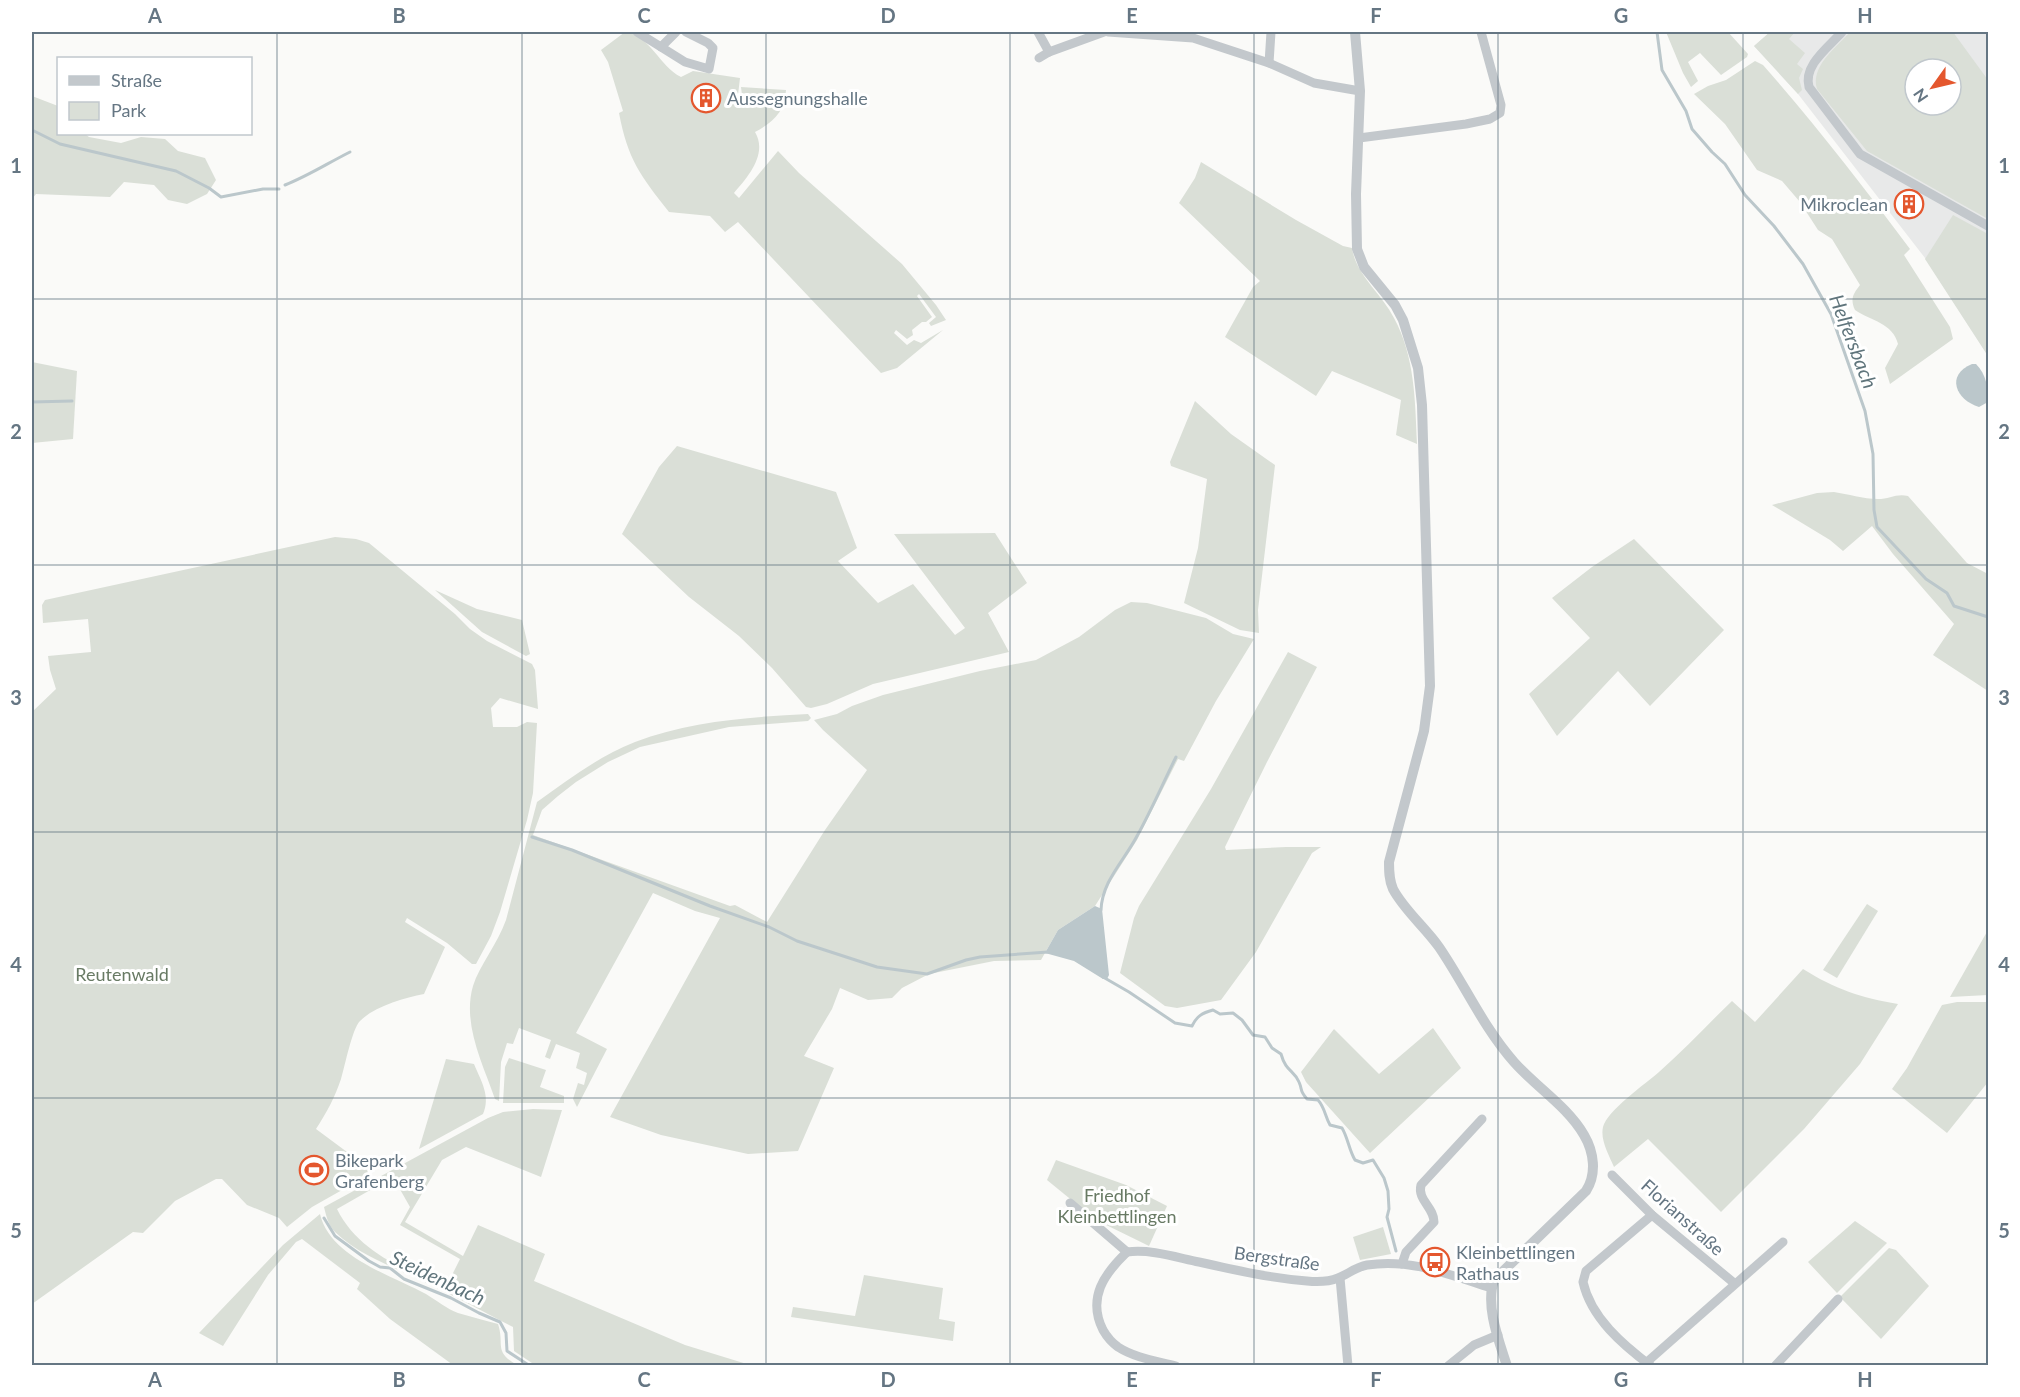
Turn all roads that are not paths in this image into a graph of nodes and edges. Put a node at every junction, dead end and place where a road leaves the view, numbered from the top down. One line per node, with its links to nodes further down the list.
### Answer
1 (637, 32): 11 (street)
2 (676, 32): 11 (street)
3 (686, 32): 11 (street)
4 (1038, 32): 12 (street)
5 (1106, 32): 10 (street); 12 (street)
6 (1271, 32): 14 (street)
7 (1355, 32): 15 (street)
8 (1481, 32): 16 (street)
9 (1842, 32): 17 (street)
10 (1193, 35): 14 (street)
11 (661, 46)
12 (1049, 52): 13 (street)
13 (1039, 58)
14 (1269, 63): 15 (street)
15 (1360, 91): 16 (street)
16 (1359, 138): 27 (street)
17 (1989, 226)
18 (1482, 1119): 24 (street)
19 (1612, 1175): 21 (street, Florianstraße)
20 (1070, 1203): 23 (street)
21 (1652, 1215): 26 (street, Florianstraße); 30 (street)
22 (1783, 1242): 26 (street)
23 (1127, 1252): 25 (street, Bergstraße); 31 (street)
24 (1402, 1264): 25 (street, Bergstraße); 27 (street, Bergstraße)
25 (1340, 1278): 32 (street)
26 (1734, 1283): 30 (street)
27 (1491, 1288): 29 (street)
28 (1838, 1299): 35 (street)
29 (1498, 1335): 33 (street); 34 (street)
30 (1649, 1364)
31 (1176, 1365)
32 (1348, 1365)
33 (1448, 1365)
34 (1507, 1365)
35 (1775, 1365)

